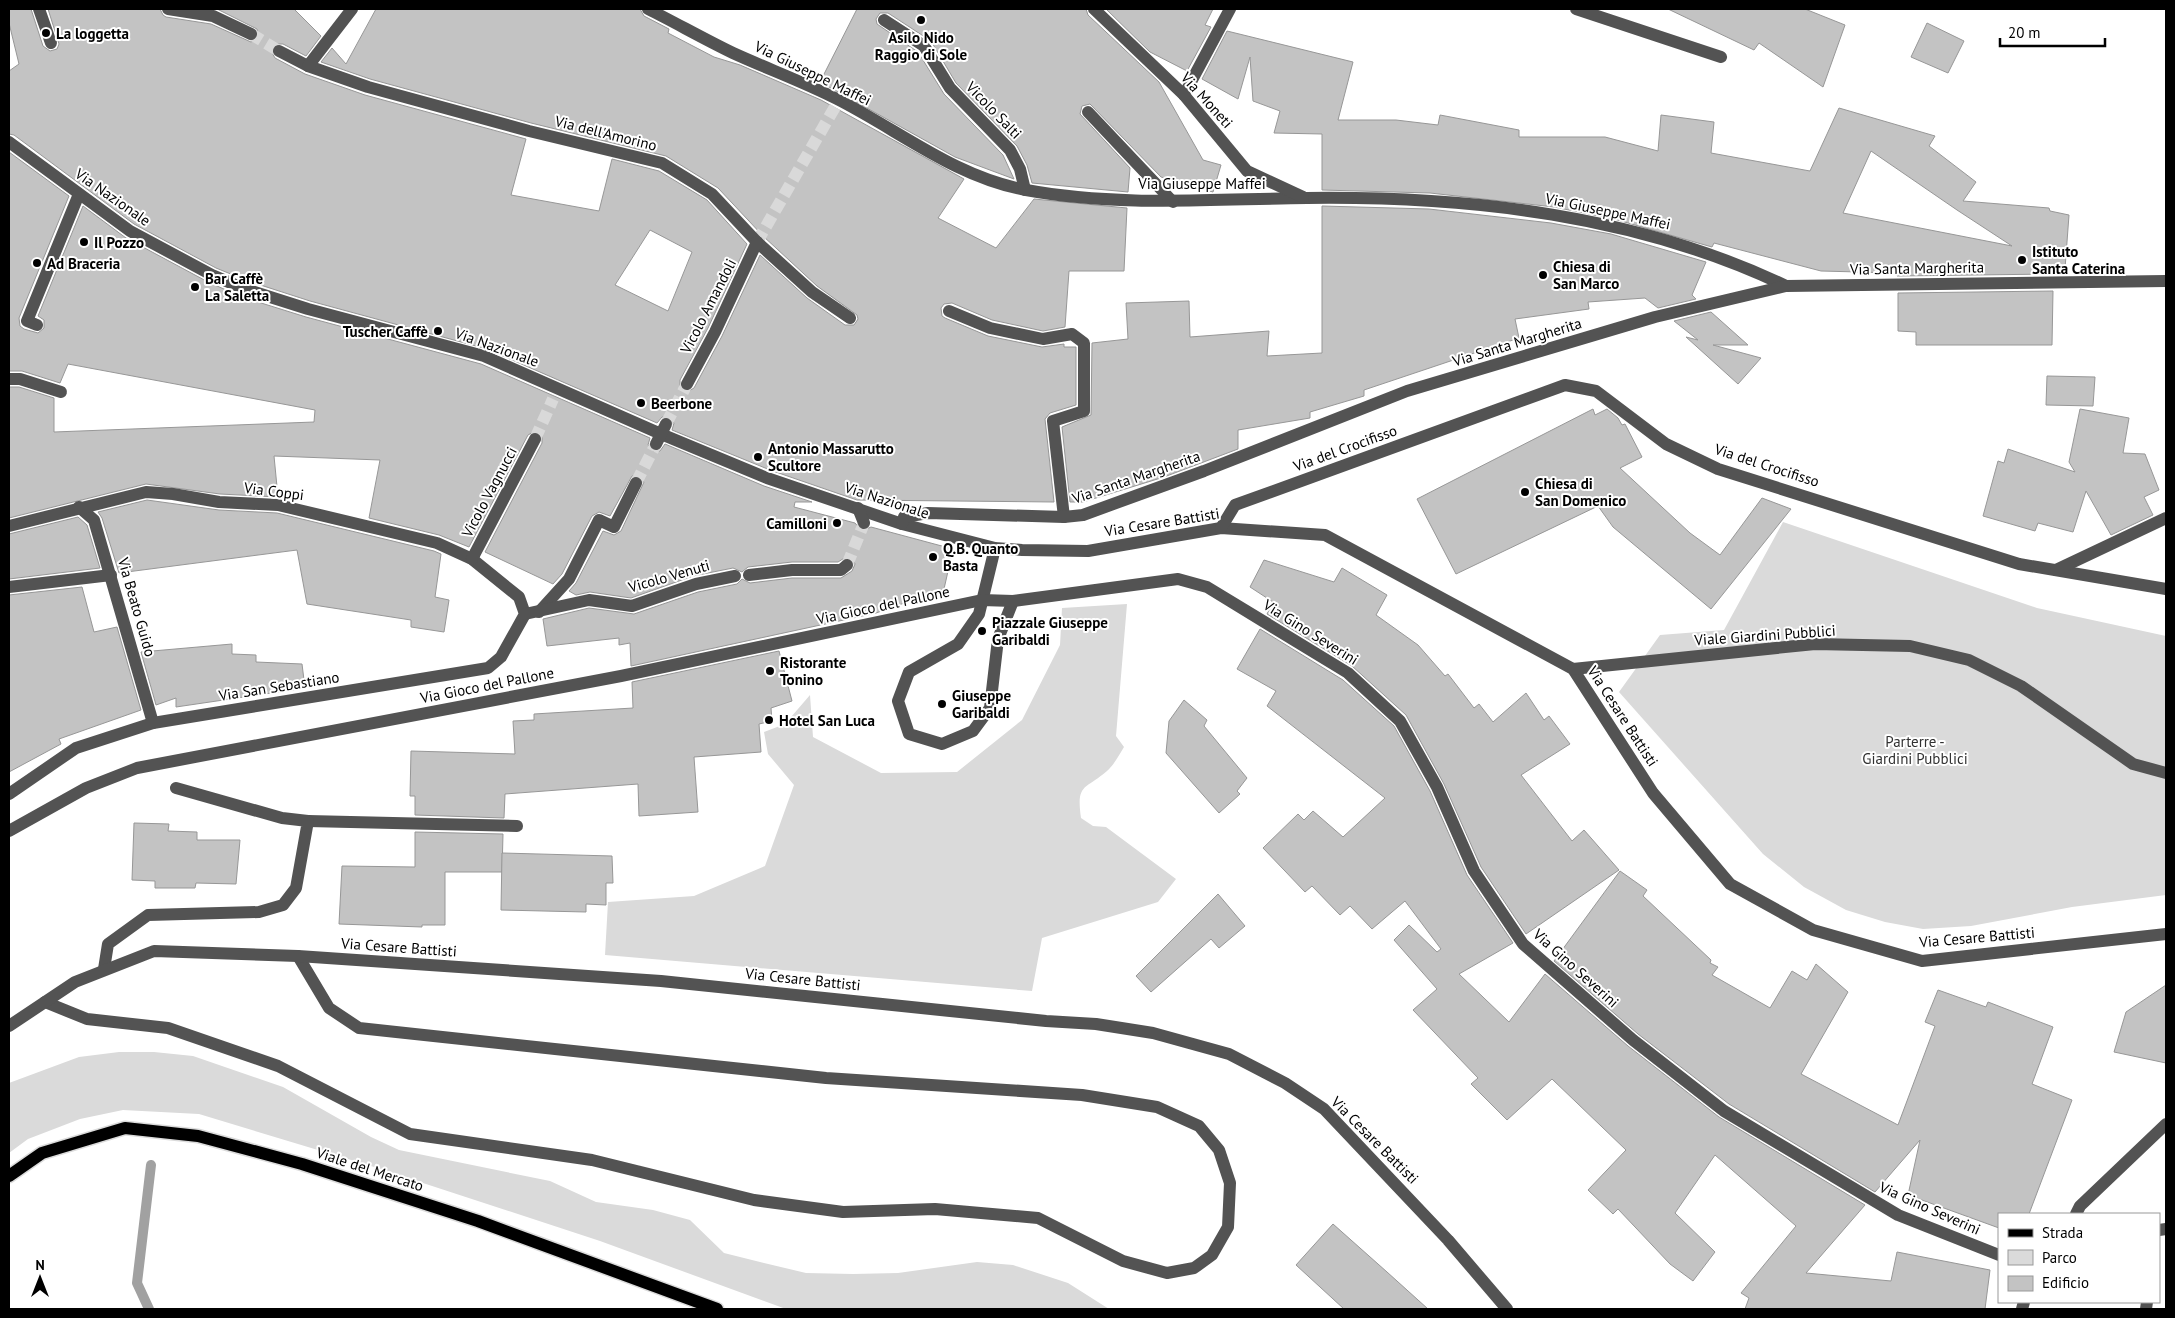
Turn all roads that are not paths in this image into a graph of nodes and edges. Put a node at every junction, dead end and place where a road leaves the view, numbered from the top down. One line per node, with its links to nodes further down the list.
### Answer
1 (39, 9): 10 (street)
2 (168, 9): 9 (street)
3 (352, 9): 13 (street)
4 (648, 9): 17 (street, Via Giuseppe Maffei)
5 (1094, 9): 14 (street, Via Moneti)
6 (1230, 9): 14 (street)
7 (1576, 9): 12 (street)
8 (884, 20): 17 (street, Vicolo Salti)
9 (251, 34)
10 (51, 44)
11 (280, 51): 13 (street, Via dell'Amorino)
12 (1722, 57)
13 (308, 66): 21 (street, Via dell'Amorino)
14 (1184, 95): 19 (street, Via Moneti)
15 (1088, 112): 20 (street)
16 (9, 142): 18 (street, Via Nazionale)
17 (1025, 190): 20 (street, Via Giuseppe Maffei)
18 (80, 194): 26 (street); 33 (street, Via Nazionale)
19 (1305, 198): 20 (street, Via Giuseppe Maffei); 23 (street, Via Giuseppe Maffei)
20 (1173, 202)
21 (757, 242): 25 (street, Via dell'Amorino); 28 (street, Vicolo Amandoli)
22 (2166, 281): 23 (street, Via Santa Margherita)
23 (1786, 286): 34 (street, Via Santa Margherita)
24 (949, 311): 34 (street)
25 (850, 318)
26 (37, 325)
27 (9, 379): 29 (street)
28 (687, 384)
29 (61, 392)
30 (535, 439): 41 (street, Vicolo Vagnucci)
31 (636, 482): 51 (street)
32 (80, 507): 38 (street, Via Coppi); 41 (street, Via Coppi); 44 (street, Via Beato Guido)
33 (858, 508): 36 (street); 37 (street, Via Nazionale)
34 (1064, 517): 37 (street, Via Santa Margherita)
35 (2166, 518): 43 (street)
36 (864, 523)
37 (902, 524): 40 (street, Via Nazionale)
38 (9, 526)
39 (1222, 528): 40 (street, Via Cesare Battisti); 43 (street, Via del Crocifisso); 53 (street, Via Cesare Battisti)
40 (995, 548): 49 (street)
41 (472, 559): 52 (street, Via Coppi)
42 (848, 565): 45 (street)
43 (2056, 570): 48 (street, Via del Crocifisso)
44 (111, 575): 47 (street); 54 (street, Via Beato Guido)
45 (749, 575)
46 (735, 576): 51 (street, Vicolo Venuti)
47 (9, 587)
48 (2166, 589)
49 (982, 600): 50 (street); 50 (street); 60 (street, Via Gioco del Pallone)
50 (1013, 601): 69 (street, Via Gino Severini)
51 (539, 612): 52 (street, Vicolo Venuti)
52 (524, 614): 54 (street, Via San Sebastiano)
53 (1573, 669): 55 (street, Viale Giardini Pubblici); 61 (street, Via Cesare Battisti)
54 (154, 723): 57 (street, Via San Sebastiano)
55 (2166, 773)
56 (176, 788): 58 (street)
57 (9, 794)
58 (308, 821): 59 (street); 63 (street)
59 (517, 826)
60 (9, 832)
61 (2166, 934)
62 (298, 956): 63 (street, Via Cesare Battisti); 64 (street); 71 (street, Via Cesare Battisti)
63 (104, 969): 64 (street, Via Cesare Battisti)
64 (45, 1002): 65 (street, Via Cesare Battisti)
65 (9, 1026)
66 (2166, 1124): 68 (street)
67 (9, 1176): 70 (main road, Viale del Mercato)
68 (2076, 1213)
69 (1998, 1255)
70 (718, 1309)
71 (1507, 1309)

